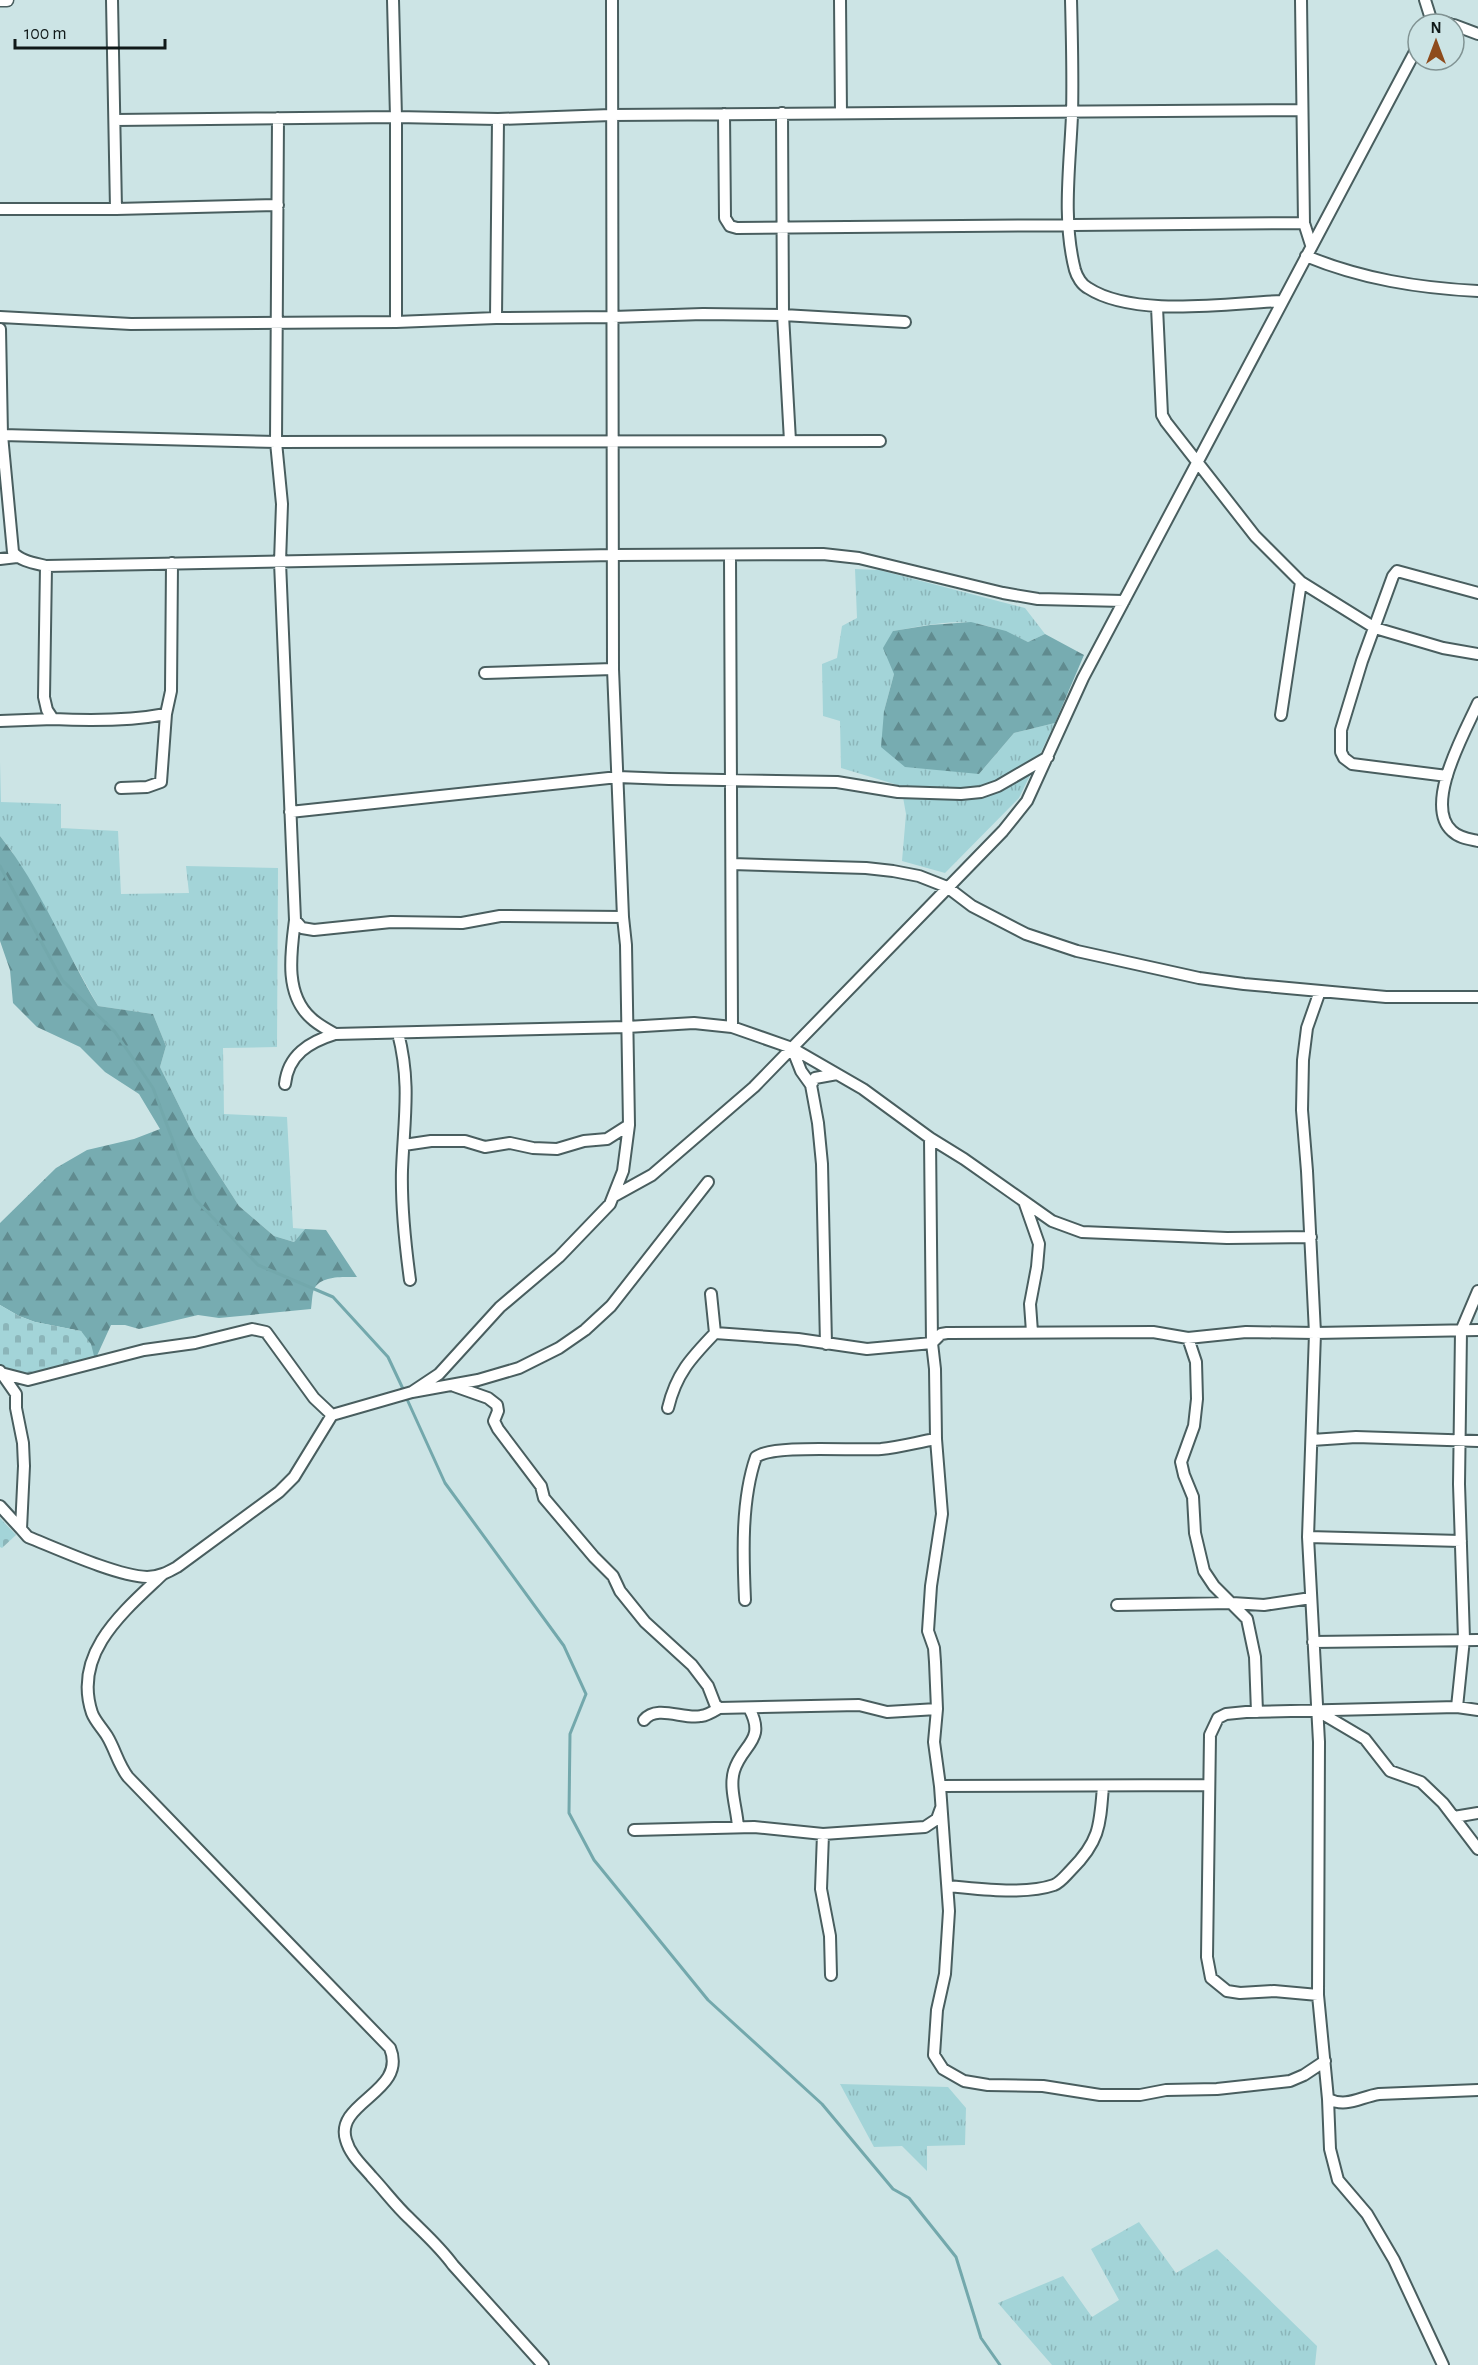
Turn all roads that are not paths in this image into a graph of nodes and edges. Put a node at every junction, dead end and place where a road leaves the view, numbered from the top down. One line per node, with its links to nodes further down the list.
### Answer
1 (0, 0): 2 (street)
2 (6, 0)
3 (112, 0): 19 (street)
4 (393, 0): 16 (street)
5 (612, 0): 15 (street)
6 (840, 0): 13 (street)
7 (1071, 0): 11 (street)
8 (1301, 0): 10 (street)
9 (1406, 68): 26 (street)
10 (1302, 110): 11 (street); 23 (street)
11 (1072, 111): 13 (street); 24 (street)
12 (782, 113): 13 (street); 14 (street); 25 (street)
13 (842, 113)
14 (724, 114): 15 (street); 25 (street)
15 (611, 115): 18 (street); 33 (street)
16 (396, 117): 17 (street); 18 (street); 36 (street)
17 (278, 118): 19 (street); 20 (street)
18 (498, 119): 34 (street)
19 (115, 120): 22 (street)
20 (278, 205): 22 (street); 35 (street)
21 (0, 209): 22 (street)
22 (116, 209)
23 (1304, 223): 24 (street); 26 (street)
24 (1069, 225): 25 (street); 30 (street)
25 (783, 227): 31 (street)
26 (1311, 245): 27 (street)
27 (1306, 256): 28 (street); 29 (street)
28 (1478, 291)
29 (1282, 301): 30 (street); 44 (street)
30 (1157, 307): 44 (street)
31 (783, 315): 33 (street); 37 (street); 41 (street)
32 (0, 317): 35 (street)
33 (613, 317): 34 (street); 40 (street)
34 (496, 318): 36 (street)
35 (277, 322): 36 (street); 43 (street)
36 (396, 322)
37 (904, 322)
38 (0, 329): 39 (street)
39 (2, 435): 43 (street); 47 (street)
40 (613, 441): 41 (street); 43 (street); 45 (street)
41 (790, 441): 42 (street)
42 (880, 441)
43 (276, 442): 49 (street)
44 (1197, 462): 52 (street); 54 (street)
45 (614, 555): 46 (street); 49 (street); 57 (street)
46 (730, 555): 54 (street); 67 (street)
47 (17, 557): 48 (street); 51 (street)
48 (0, 559)
49 (280, 562): 50 (street); 69 (street)
50 (172, 563): 51 (street); 60 (street)
51 (46, 566): 62 (street)
52 (1301, 582): 55 (street); 61 (street)
53 (1478, 593): 55 (street)
54 (1124, 601): 64 (street)
55 (1375, 628): 56 (street); 65 (street)
56 (1478, 654)
57 (613, 669): 58 (street); 66 (street)
58 (485, 673)
59 (1478, 703): 65 (street)
60 (166, 714): 62 (street); 68 (street)
61 (1281, 715)
62 (53, 719): 63 (street)
63 (0, 721)
64 (1048, 757): 67 (street); 72 (street)
65 (1447, 776): 70 (street)
66 (618, 777): 67 (street); 69 (street); 73 (street)
67 (731, 781): 71 (street)
68 (121, 788)
69 (290, 812): 74 (street)
70 (1478, 842)
71 (732, 864): 72 (street); 78 (street)
72 (946, 887): 75 (street); 81 (street)
73 (623, 917): 74 (street); 77 (street)
74 (295, 920): 80 (street)
75 (1320, 991): 76 (street); 91 (street)
76 (1478, 997)
77 (627, 1027): 78 (street); 79 (street); 85 (street)
78 (732, 1027): 81 (street)
79 (398, 1033): 80 (street); 87 (street)
80 (334, 1035): 83 (street)
81 (792, 1048): 82 (street); 84 (street); 89 (street)
82 (837, 1074): 84 (street); 86 (street)
83 (285, 1084)
84 (811, 1085): 102 (street)
85 (629, 1125): 87 (street); 89 (street)
86 (930, 1138): 90 (street); 101 (street)
87 (404, 1145): 92 (street)
88 (708, 1182): 105 (street)
89 (614, 1196): 104 (street)
90 (1025, 1204): 91 (street); 97 (street)
91 (1311, 1238): 99 (street)
92 (410, 1280)
93 (1478, 1291): 96 (street)
94 (711, 1294): 98 (street)
95 (1478, 1330): 96 (street)
96 (1461, 1331): 99 (street); 110 (street)
97 (1032, 1332): 100 (street); 101 (street)
98 (715, 1334): 102 (street); 107 (street)
99 (1315, 1334): 100 (street); 111 (street)
100 (1188, 1338): 120 (street)
101 (932, 1342): 102 (street); 109 (street)
102 (826, 1344)
103 (1, 1372): 108 (street); 114 (street)
104 (439, 1374): 105 (street); 106 (street)
105 (453, 1386): 106 (street); 126 (street)
106 (412, 1392): 108 (street)
107 (668, 1408)
108 (332, 1415): 117 (street)
109 (936, 1439): 119 (street); 128 (street)
110 (1460, 1439): 111 (street); 112 (street); 116 (street)
111 (1312, 1440): 115 (street)
112 (1478, 1441)
113 (0, 1506): 114 (street)
114 (21, 1529): 117 (street)
115 (1308, 1537): 116 (street); 118 (street)
116 (1461, 1541): 122 (street)
117 (164, 1574): 149 (street)
118 (1311, 1598): 120 (street); 124 (street)
119 (745, 1600)
120 (1232, 1603): 121 (street); 131 (street)
121 (1117, 1605)
122 (1464, 1639): 123 (street); 124 (street); 125 (street)
123 (1478, 1640)
124 (1313, 1642): 129 (street)
125 (1457, 1707): 129 (street); 130 (street)
126 (719, 1708): 127 (street); 132 (street)
127 (749, 1708): 128 (street); 139 (street)
128 (937, 1709): 134 (street)
129 (1316, 1710): 131 (street); 138 (street); 145 (street)
130 (1478, 1710)
131 (1257, 1712): 133 (street)
132 (644, 1720)
133 (1209, 1785): 135 (street); 145 (street)
134 (940, 1786): 135 (street); 136 (street)
135 (1103, 1786): 143 (street)
136 (942, 1806): 141 (street); 143 (street)
137 (1478, 1813): 138 (street)
138 (1454, 1817): 142 (street)
139 (738, 1827): 140 (street); 141 (street)
140 (634, 1830)
141 (823, 1834): 144 (street)
142 (1478, 1849)
143 (948, 1886): 146 (street)
144 (831, 1975)
145 (1318, 1995): 146 (street)
146 (1325, 2061): 148 (street)
147 (1478, 2090): 148 (street)
148 (1328, 2099): 150 (street)
149 (543, 2365)
150 (1443, 2365)

